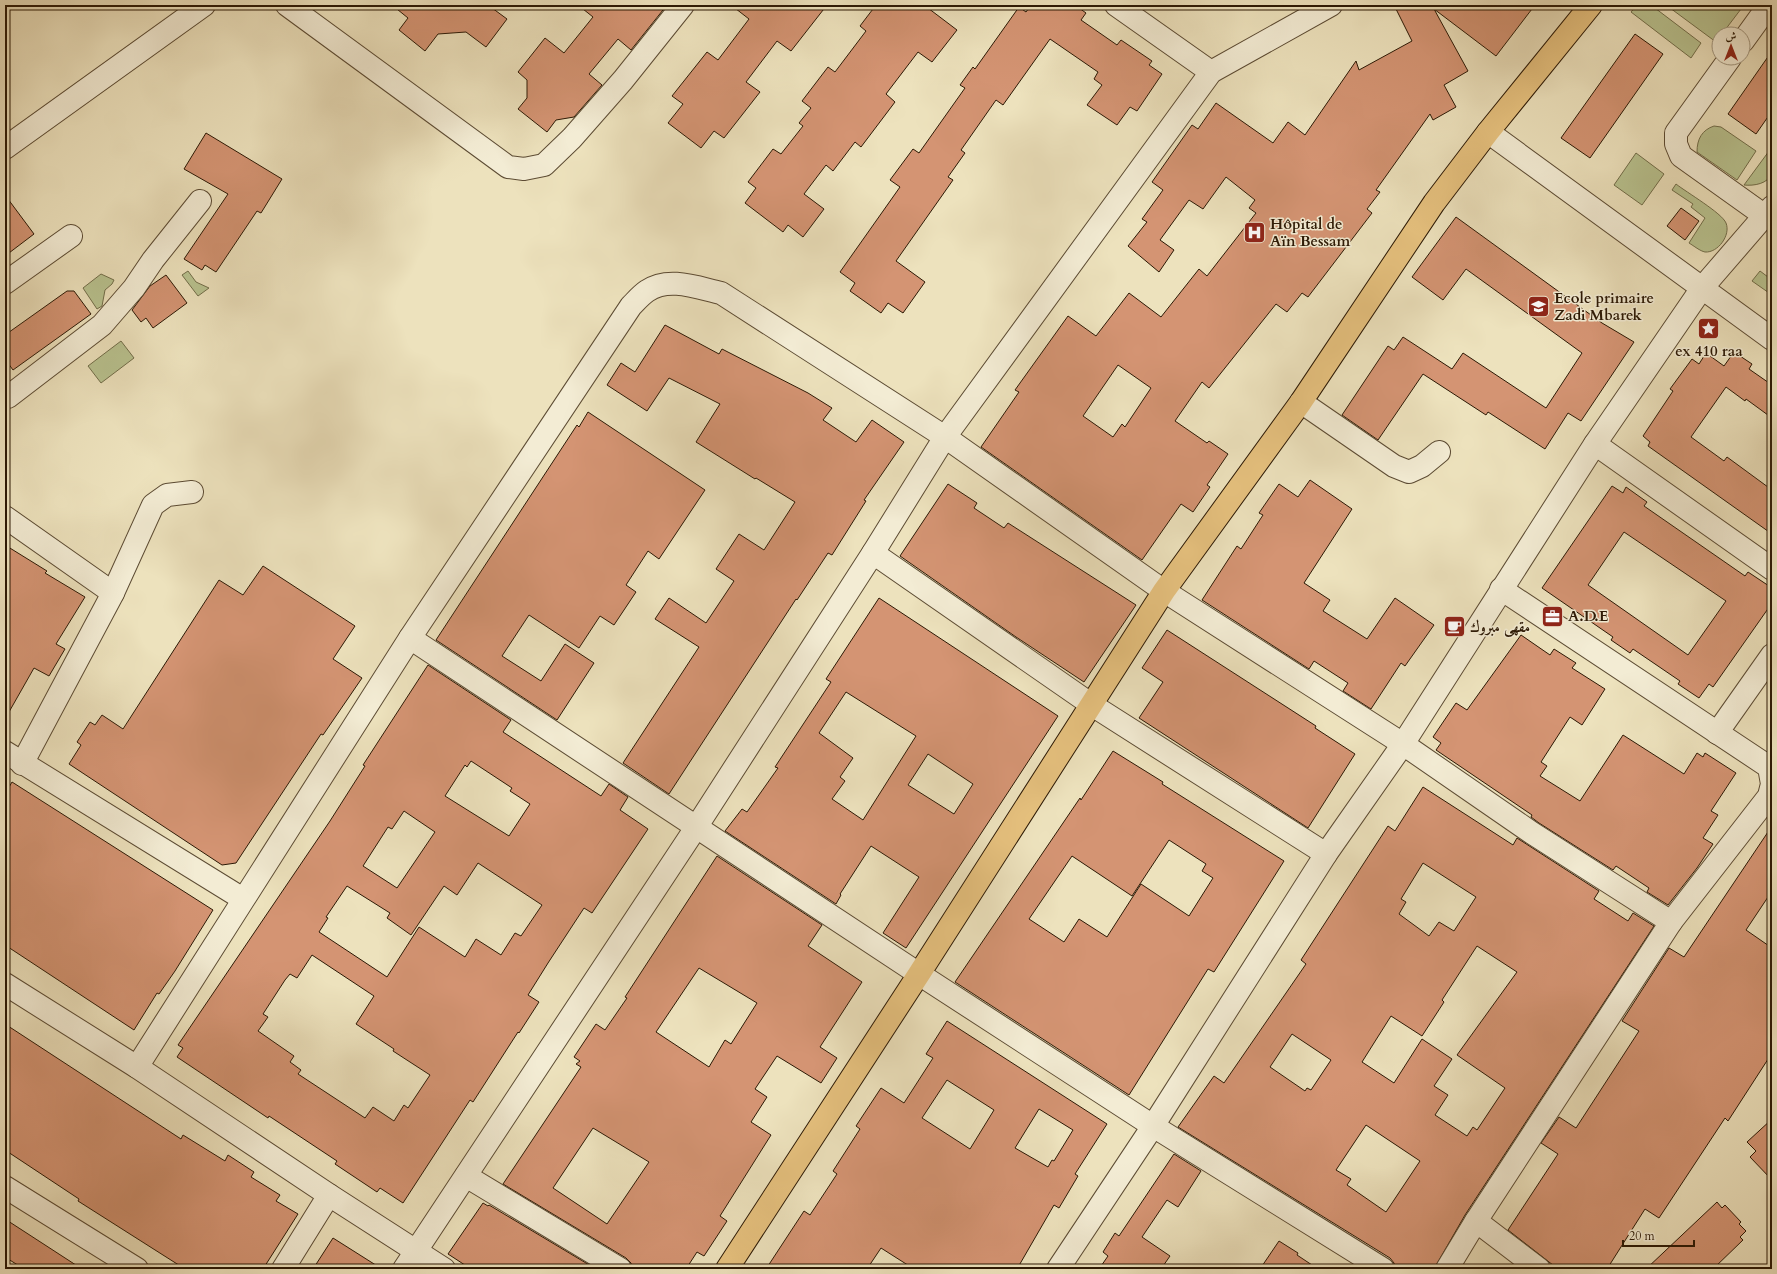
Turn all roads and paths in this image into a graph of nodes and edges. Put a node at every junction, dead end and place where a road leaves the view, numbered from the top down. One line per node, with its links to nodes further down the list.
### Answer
1 (204, 5): 12 (street)
2 (288, 5): 3 (street)
3 (683, 5)
4 (1116, 5): 10 (street)
5 (1331, 5): 10 (street)
6 (1591, 5): 11 (main road)
7 (1769, 5): 8 (street)
8 (1751, 30)
9 (1724, 66): 14 (street)
10 (1211, 72): 21 (street)
11 (1488, 132): 17 (street); 20 (main road)
12 (5, 148)
13 (200, 201): 19 (street)
14 (1769, 211): 17 (street)
15 (71, 236): 16 (street)
16 (5, 283)
17 (1702, 288): 18 (street); 22 (street)
18 (1772, 339)
19 (5, 397)
20 (1301, 402): 23 (street); 29 (main road)
21 (945, 437): 26 (street); 29 (street); 31 (street)
22 (1595, 444): 27 (street); 28 (street)
23 (1439, 452)
24 (192, 492): 30 (street)
25 (5, 517): 30 (street)
26 (872, 553): 33 (street); 37 (street)
27 (1772, 570)
28 (1501, 588): 34 (street); 35 (street)
29 (1164, 591): 33 (main road); 35 (street)
30 (113, 593): 36 (street)
31 (410, 638): 37 (street); 39 (street)
32 (1772, 655): 34 (street)
33 (1092, 705): 38 (street); 41 (main road)
34 (1717, 733): 40 (street)
35 (1403, 744): 38 (street); 40 (street)
36 (13, 758): 39 (street)
37 (696, 826): 41 (street); 45 (street)
38 (1326, 854): 44 (street)
39 (243, 899): 43 (street)
40 (1670, 922): 48 (street)
41 (919, 974): 44 (street); 54 (main road)
42 (5, 984): 43 (street)
43 (137, 1067): 47 (street)
44 (1153, 1126): 55 (street); 56 (street)
45 (466, 1176): 49 (street); 53 (street)
46 (5, 1187): 50 (street)
47 (329, 1195): 49 (street); 51 (street)
48 (1476, 1222): 57 (street); 58 (street)
49 (410, 1260): 52 (street)
50 (137, 1269)
51 (283, 1269)
52 (444, 1269)
53 (620, 1269)
54 (727, 1269)
55 (1058, 1269)
56 (1383, 1269)
57 (1447, 1269)
58 (1539, 1269)

